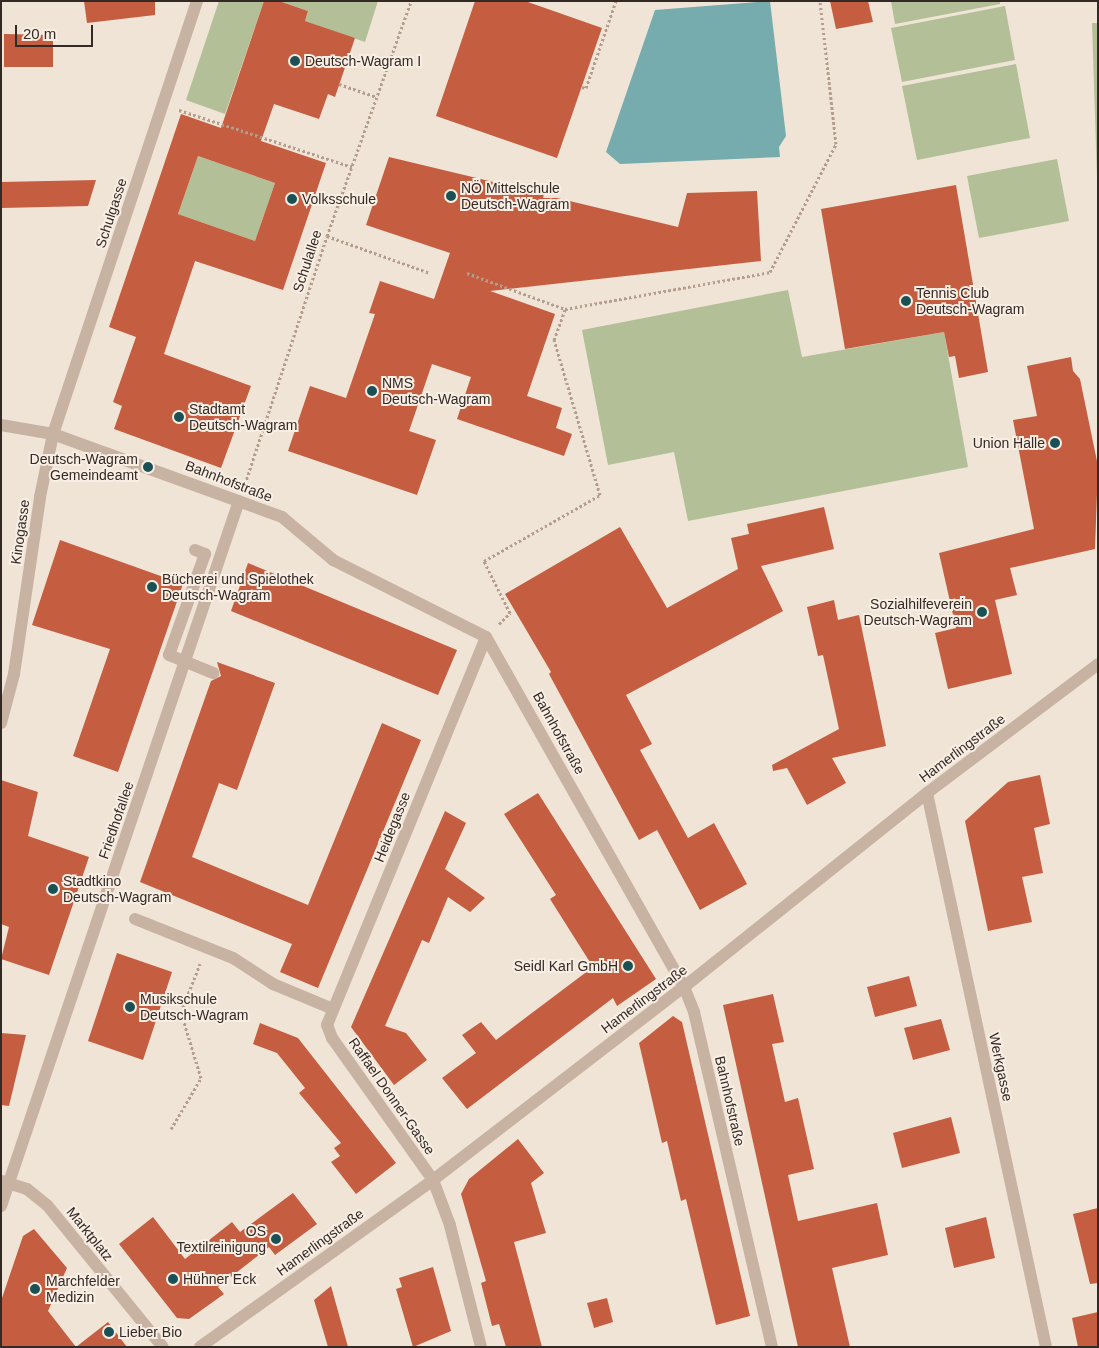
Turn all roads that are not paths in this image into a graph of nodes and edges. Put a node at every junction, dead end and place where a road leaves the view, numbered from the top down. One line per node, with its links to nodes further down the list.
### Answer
1 (198, 1): 3 (street, Schulgasse)
2 (1, 425): 3 (street, Bahnhofstraße)
3 (53, 434): 4 (street, Bahnhofstraße); 10 (street, Kinogasse)
4 (239, 501): 6 (street, Bahnhofstraße); 7 (street, Friedhofallee)
5 (195, 550): 7 (street)
6 (486, 636): 13 (street, Bahnhofstraße); 14 (street, Heidegasse)
7 (185, 662): 9 (street); 17 (street, Friedhofallee)
8 (1098, 664): 11 (street, Hamerlingstraße)
9 (213, 673)
10 (6, 719)
11 (927, 793): 13 (street, Hamerlingstraße); 23 (street, Werkgasse)
12 (135, 919): 14 (street)
13 (684, 987): 16 (street, Hamerlingstraße); 22 (street, Bahnhofstraße)
14 (333, 1009): 15 (street, Heidegasse)
15 (328, 1029): 16 (street, Raffael Donner-Gasse)
16 (433, 1180): 20 (street, Hamerlingstraße); 21 (street, Raffael Donner-Gasse)
17 (5, 1182): 18 (street, Friedhofallee); 19 (street, Marktplatz)
18 (1, 1206)
19 (163, 1347)
20 (200, 1347)
21 (480, 1347)
22 (772, 1347)
23 (1046, 1347)

